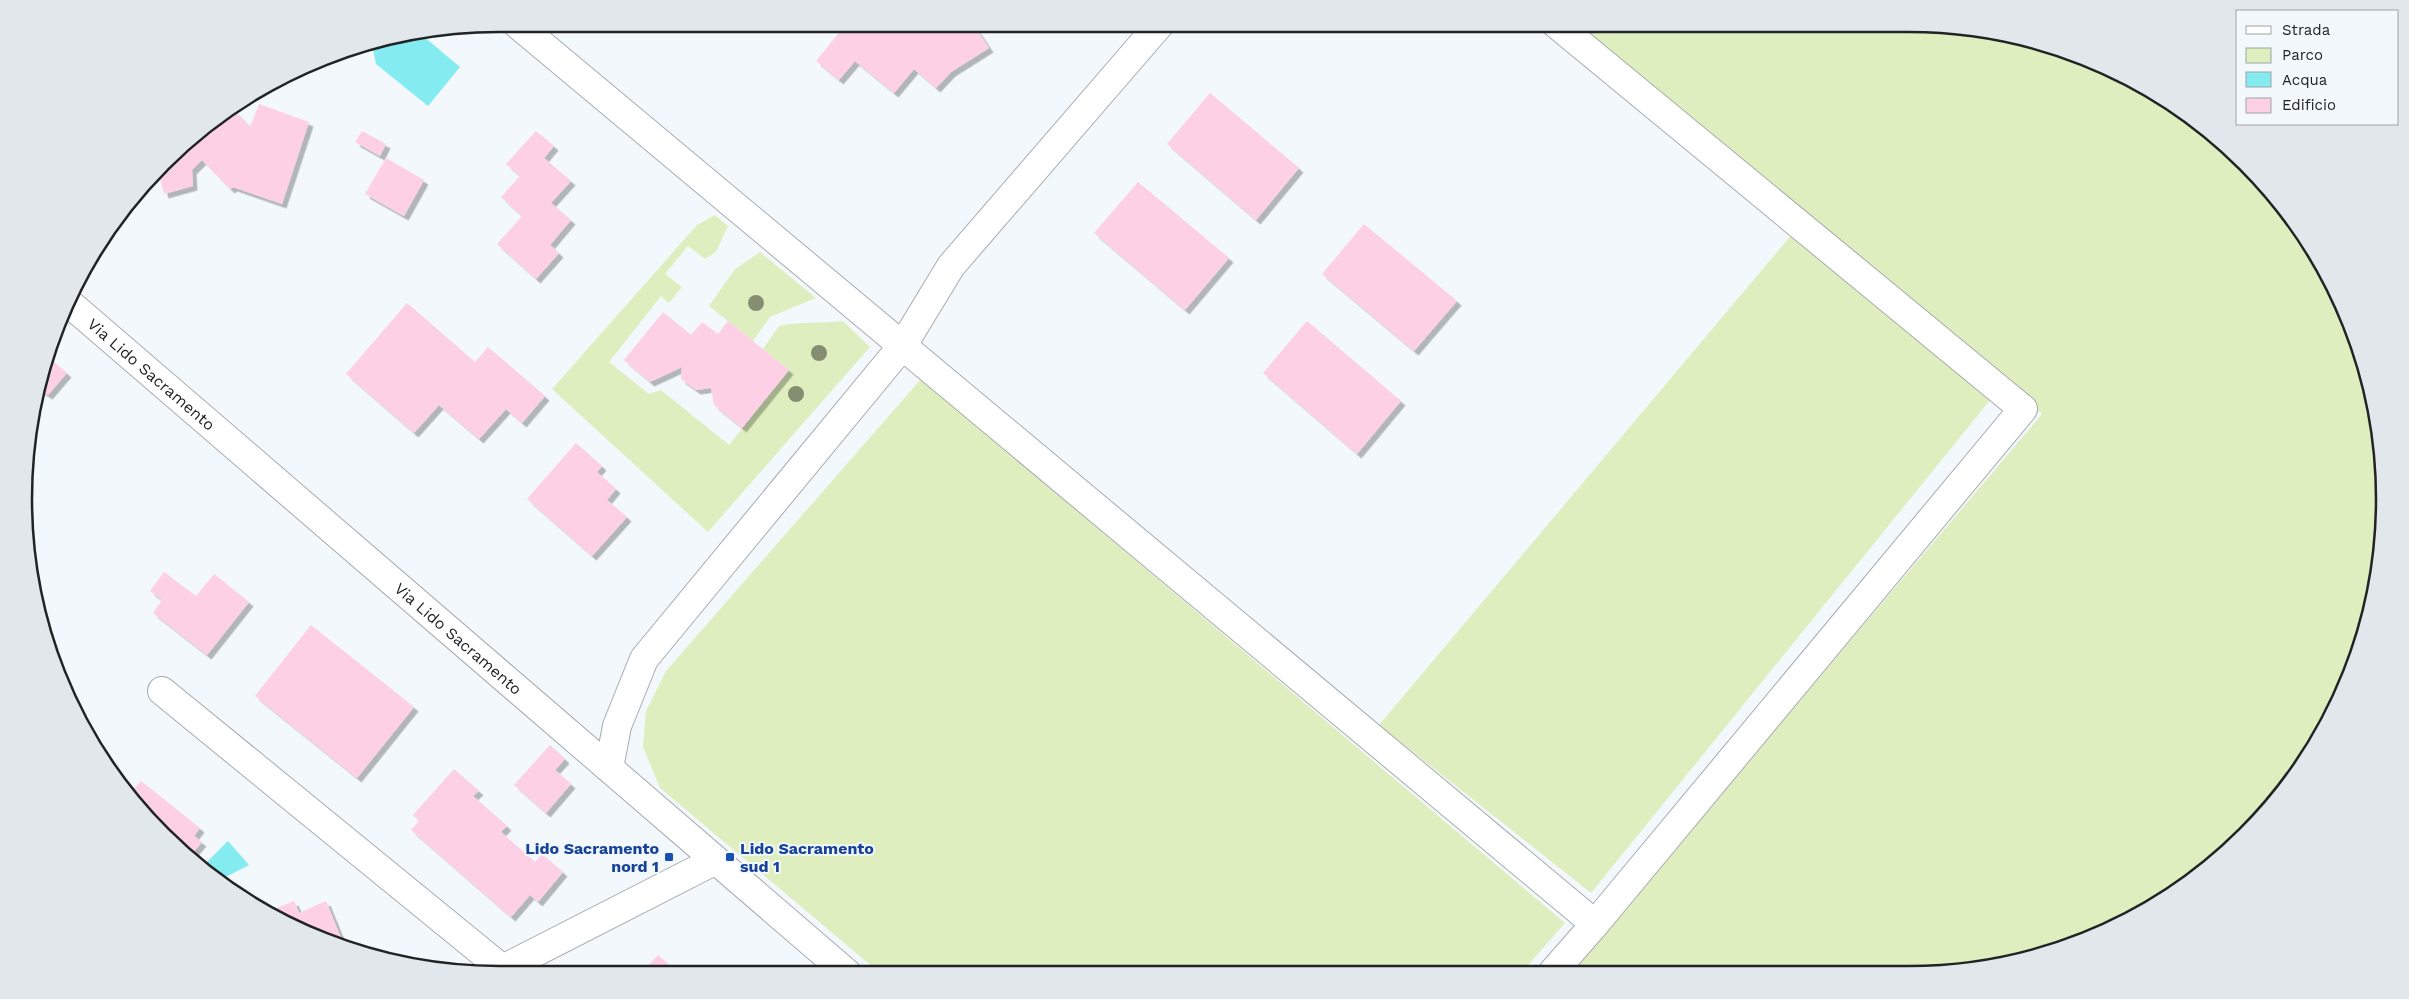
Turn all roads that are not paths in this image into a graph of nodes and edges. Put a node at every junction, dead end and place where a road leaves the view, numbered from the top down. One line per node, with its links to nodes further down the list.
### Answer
1 (527, 32): 5 (street)
2 (1153, 32): 5 (street)
3 (1566, 32): 9 (street)
4 (74, 308): 7 (street, Via Lido Sacramento)
5 (903, 345): 7 (street); 9 (street)
6 (162, 691): 10 (street)
7 (609, 768): 8 (street, Via Lido Sacramento)
8 (714, 862): 11 (street); 12 (street, Via Lido Sacramento)
9 (1595, 924): 13 (street)
10 (494, 966)
11 (515, 966)
12 (838, 966)
13 (1558, 966)

